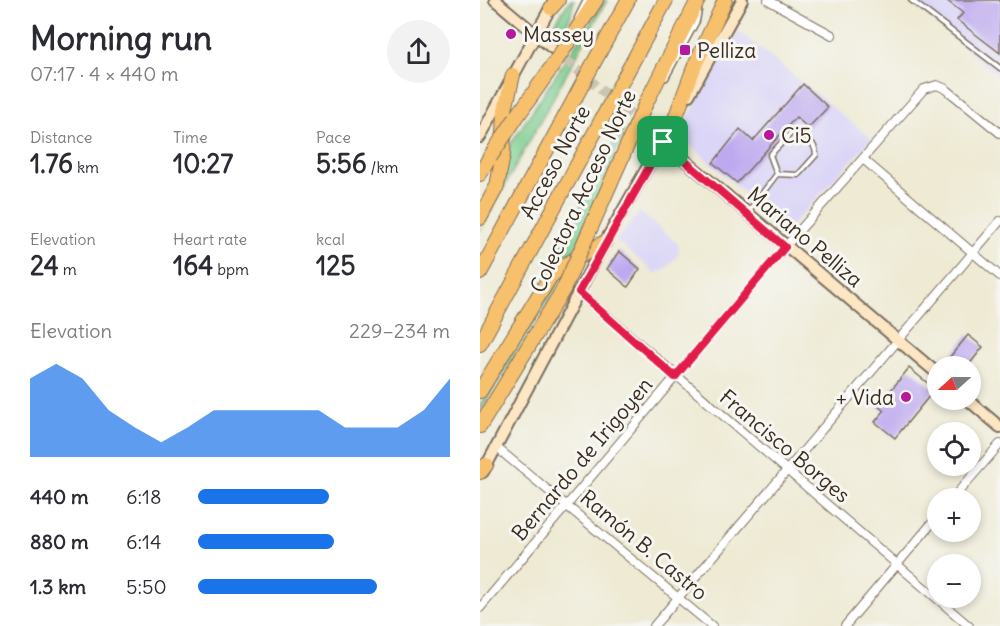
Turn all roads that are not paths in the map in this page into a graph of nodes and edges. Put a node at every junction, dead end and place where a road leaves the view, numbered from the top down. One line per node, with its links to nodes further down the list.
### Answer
1 (586, 0): 14 (lane)
2 (596, 0): 14 (highway)
3 (628, 0): 31 (highway, Acceso Norte, bridge)
4 (666, 0): 35 (highway, Acceso Norte, bridge)
5 (700, 0): 40 (highway, Colectora Acceso Norte, bridge)
6 (725, 0): 17 (highway)
7 (742, 0): 17 (street)
8 (768, 0): 13 (street)
9 (911, 0): 15 (lane)
10 (502, 2): 12 (street)
11 (554, 3): 12 (street)
12 (535, 34): 14 (street); 16 (street)
13 (832, 35)
14 (562, 45): 23 (highway, bridge)
15 (1000, 68)
16 (513, 75): 20 (street); 26 (highway)
17 (673, 124): 21 (street)
18 (648, 129): 21 (street, Mariano Pelliza)
19 (1000, 133): 22 (street, Bernardo de Irigoyen)
20 (480, 137)
21 (663, 142): 25 (street, Mariano Pelliza); 28 (street)
22 (863, 159): 29 (street, Bernardo de Irigoyen); 30 (street)
23 (480, 174)
24 (777, 174): 24 (lane); 25 (lane)
25 (747, 214): 29 (street, Mariano Pelliza)
26 (480, 218)
27 (1000, 221): 30 (street)
28 (605, 242): 33 (street); 38 (highway)
29 (785, 247): 34 (street, Mariano Pelliza); 37 (street, Bernardo de Irigoyen)
30 (973, 253): 32 (street); 34 (street)
31 (480, 273)
32 (1000, 276)
33 (579, 292): 37 (street, Francisco Borges); 43 (street)
34 (897, 340): 36 (street, Mariano Pelliza); 45 (street)
35 (480, 344)
36 (927, 365)
37 (675, 377): 45 (street, Francisco Borges); 47 (street, Bernardo de Irigoyen)
38 (480, 391)
39 (980, 410): 41 (street)
40 (480, 426)
41 (1000, 427)
42 (1000, 444): 46 (street)
43 (497, 448): 44 (street); 47 (street, Ramón B. Castro)
44 (482, 471)
45 (787, 471): 49 (street, Francisco Borges); 50 (street)
46 (962, 488)
47 (568, 504): 50 (street, Ramón B. Castro); 51 (street, Bernardo de Irigoyen)
48 (927, 529): 49 (street)
49 (897, 564): 54 (street); 55 (street, Francisco Borges)
50 (678, 597): 52 (street); 53 (street, Ramón B. Castro)
51 (480, 608)
52 (654, 626)
53 (712, 626)
54 (845, 626)
55 (969, 626)

